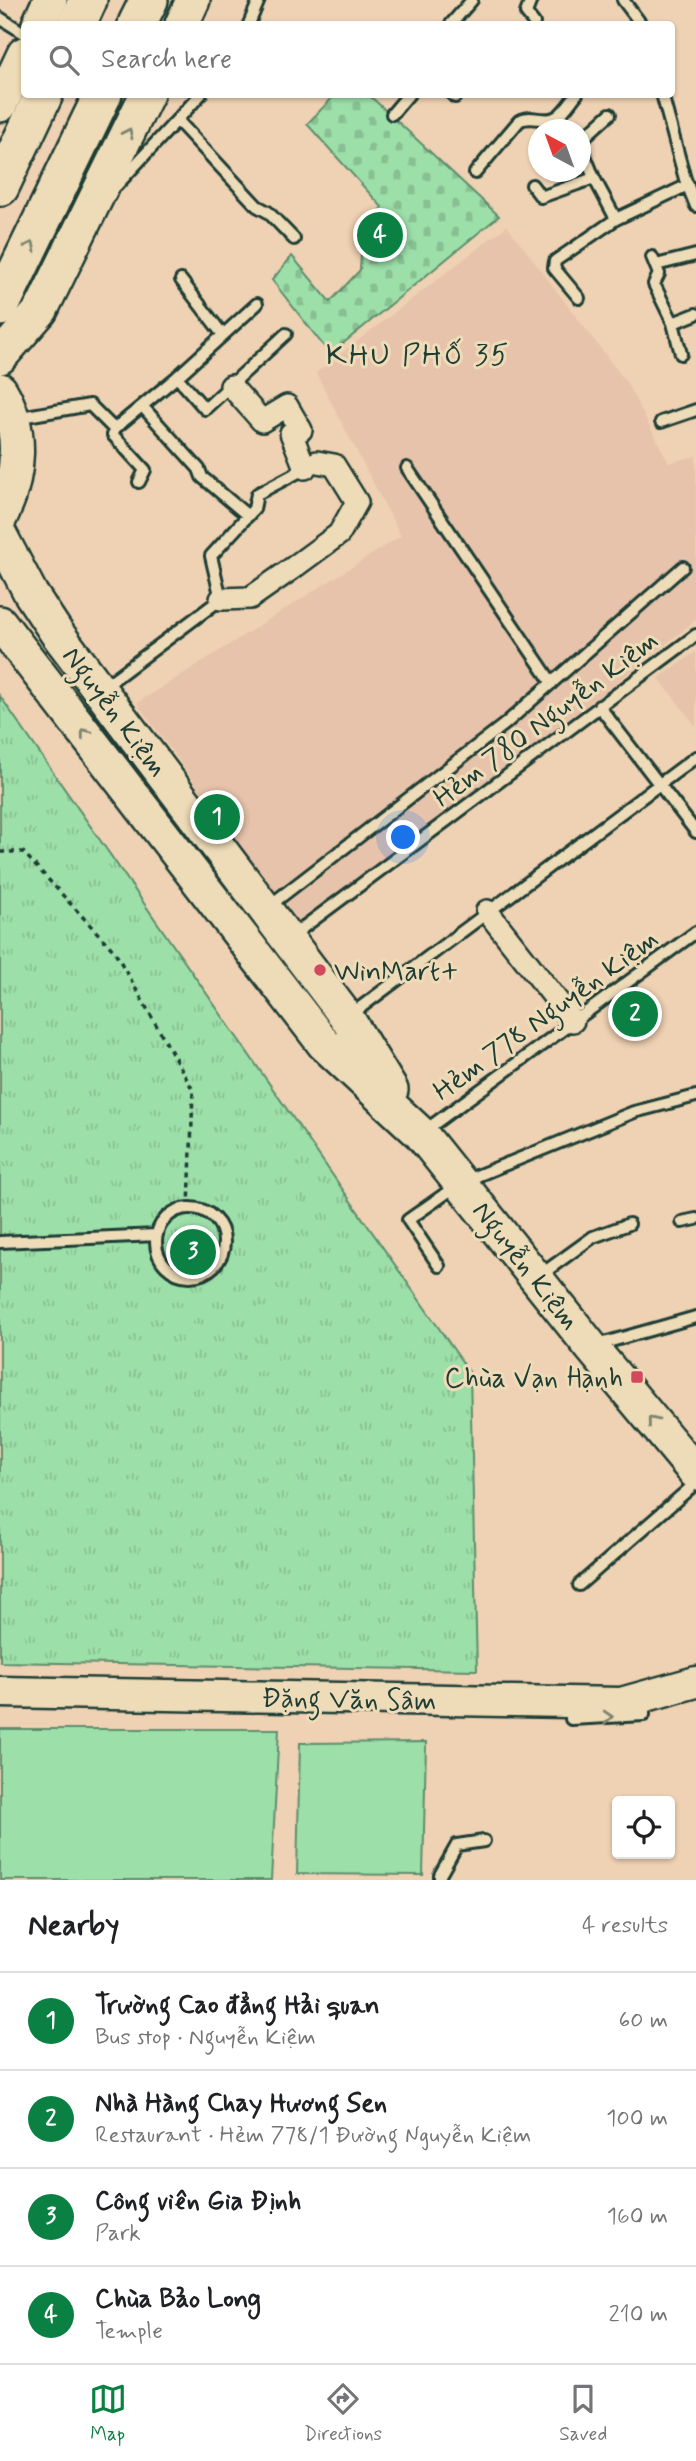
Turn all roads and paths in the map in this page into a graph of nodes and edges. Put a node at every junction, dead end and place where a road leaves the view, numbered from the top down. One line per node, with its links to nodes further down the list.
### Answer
1 (50, 0): 10 (main road)
2 (88, 0): 11 (highway)
3 (149, 0): 12 (highway)
4 (193, 0): 13 (main road)
5 (259, 0): 14 (lane)
6 (472, 0): 15 (lane)
7 (531, 0): 16 (lane)
8 (623, 0): 17 (lane)
9 (0, 18): 18 (lane)
10 (40, 21)
11 (78, 21)
12 (138, 21)
13 (183, 21)
14 (250, 21)
15 (454, 21)
16 (532, 21)
17 (639, 21)
18 (21, 31)
19 (21, 60): 27 (main road)
20 (42, 98): 35 (highway)
21 (101, 98): 46 (highway, one-way to 21)
22 (145, 98): 39 (main road, one-way to 22)
23 (198, 98): 30 (lane)
24 (406, 98): 28 (lane)
25 (574, 98): 33 (lane)
26 (663, 98): 37 (lane)
27 (0, 105)
28 (392, 114)
29 (610, 114): 31 (lane)
30 (178, 121): 39 (lane); 41 (lane)
31 (591, 132)
32 (591, 170): 34 (lane)
33 (475, 173)
34 (594, 178): 36 (lane); 40 (lane)
35 (1, 184)
36 (532, 185)
37 (688, 185): 38 (lane); 40 (lane)
38 (696, 206)
39 (87, 216): 52 (main road)
40 (616, 219): 44 (lane)
41 (294, 239)
42 (696, 255): 48 (lane)
43 (181, 280): 50 (lane)
44 (579, 298)
45 (257, 304): 50 (lane)
46 (0, 307)
47 (696, 314): 48 (lane)
48 (673, 323): 51 (lane)
49 (286, 334): 54 (lane)
50 (223, 335): 53 (lane)
51 (681, 354)
52 (0, 357)
53 (177, 377): 54 (lane); 56 (lane)
54 (230, 386): 60 (street)
55 (6, 404): 59 (lane); 64 (main road)
56 (143, 407): 59 (lane); 63 (lane)
57 (696, 410): 58 (lane)
58 (662, 422)
59 (114, 429): 62 (lane)
60 (311, 465): 63 (lane); 68 (street)
61 (407, 468): 71 (lane)
62 (139, 482)
63 (248, 516): 68 (lane)
64 (0, 518)
65 (0, 535): 72 (main road, Nguyễn Kiệm)
66 (683, 567): 71 (lane)
67 (0, 582): 83 (main road)
68 (221, 600): 72 (lane)
69 (0, 623): 85 (main road, Nguyễn Kiệm, one-way to 69)
70 (696, 635): 73 (lane, Hẻm 780 Nguyễn Kiệm)
71 (552, 683): 78 (lane)
72 (100, 689): 78 (main road, Nguyễn Kiệm)
73 (599, 706): 75 (lane); 81 (lane, Hẻm 780 Nguyễn Kiệm)
74 (696, 757): 75 (lane)
75 (659, 783): 76 (lane); 79 (lane)
76 (696, 832)
77 (0, 852): 87 (path)
78 (264, 910): 81 (main road, Nguyễn Kiệm)
79 (487, 911): 82 (street); 83 (lane)
80 (696, 932): 82 (lane, Hẻm 778 Nguyễn Kiệm)
81 (287, 939): 83 (main road, Nguyễn Kiệm)
82 (573, 1021): 85 (lane, Hẻm 778 Nguyễn Kiệm)
83 (342, 1026): 85 (main road)
84 (696, 1096): 86 (lane)
85 (416, 1128): 86 (main road, Nguyễn Kiệm)
86 (462, 1182): 93 (lane); 94 (main road, Nguyễn Kiệm)
87 (189, 1208): 91 (lane); 91 (lane)
88 (696, 1219): 89 (lane)
89 (682, 1222)
90 (629, 1224): 94 (lane)
91 (157, 1235): 92 (lane)
92 (0, 1242)
93 (439, 1266)
94 (537, 1278): 96 (main road, Nguyễn Kiệm)
95 (696, 1317): 96 (lane)
96 (591, 1347): 97 (main road, Nguyễn Kiệm, one-way to 96)
97 (696, 1474)
98 (696, 1483): 99 (lane)
99 (579, 1585)
100 (696, 1682): 101 (street, Đặng Văn Sâm)
101 (0, 1692)
102 (484, 1842): 103 (lane)
103 (440, 1880)

